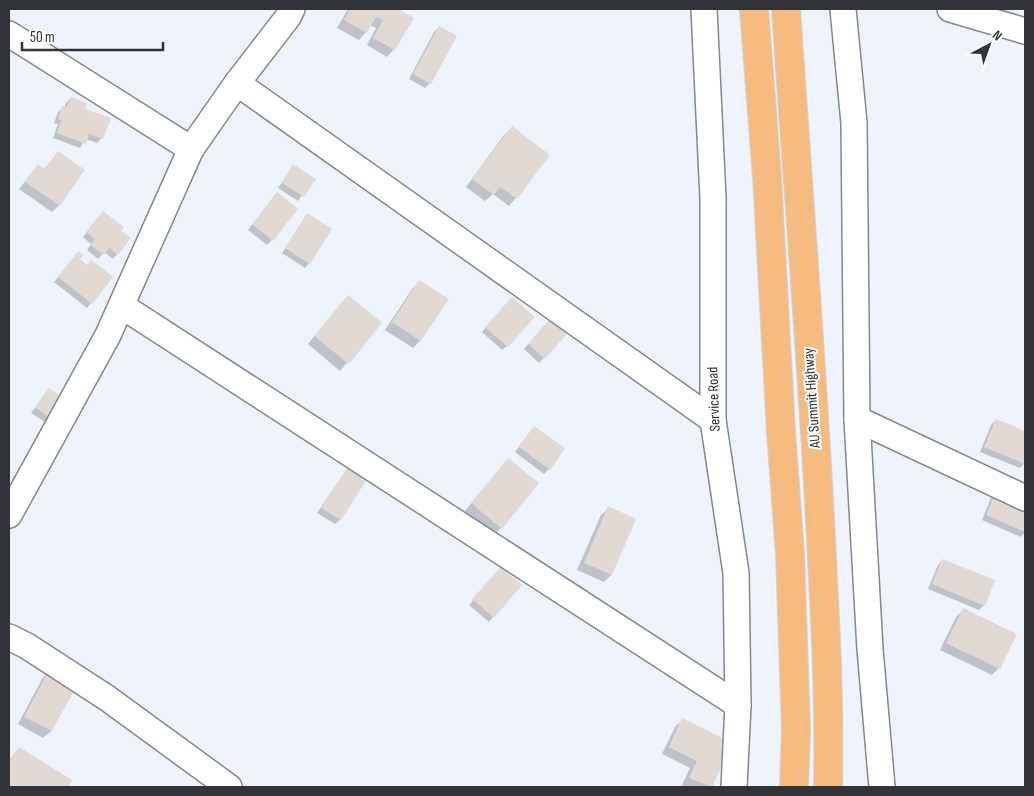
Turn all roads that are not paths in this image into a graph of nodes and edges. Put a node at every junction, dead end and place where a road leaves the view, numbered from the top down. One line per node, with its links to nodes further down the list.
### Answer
1 (704, 9): 13 (street, Service Road)
2 (754, 9): 20 (main road)
3 (786, 9): 21 (main road, AU Summit Highway)
4 (843, 9): 12 (street)
5 (950, 9): 7 (street)
6 (286, 11): 9 (street)
7 (1025, 31)
8 (9, 34): 10 (street)
9 (237, 83): 10 (street); 13 (street)
10 (191, 149): 11 (street)
11 (122, 306): 15 (street); 17 (street)
12 (856, 419): 14 (street); 22 (street)
13 (713, 420): 17 (street, Service Road)
14 (1025, 498)
15 (9, 515)
16 (9, 637): 18 (street)
17 (738, 704): 19 (street, Service Road)
18 (229, 787)
19 (734, 787)
20 (794, 787)
21 (828, 787)
22 (882, 787)

